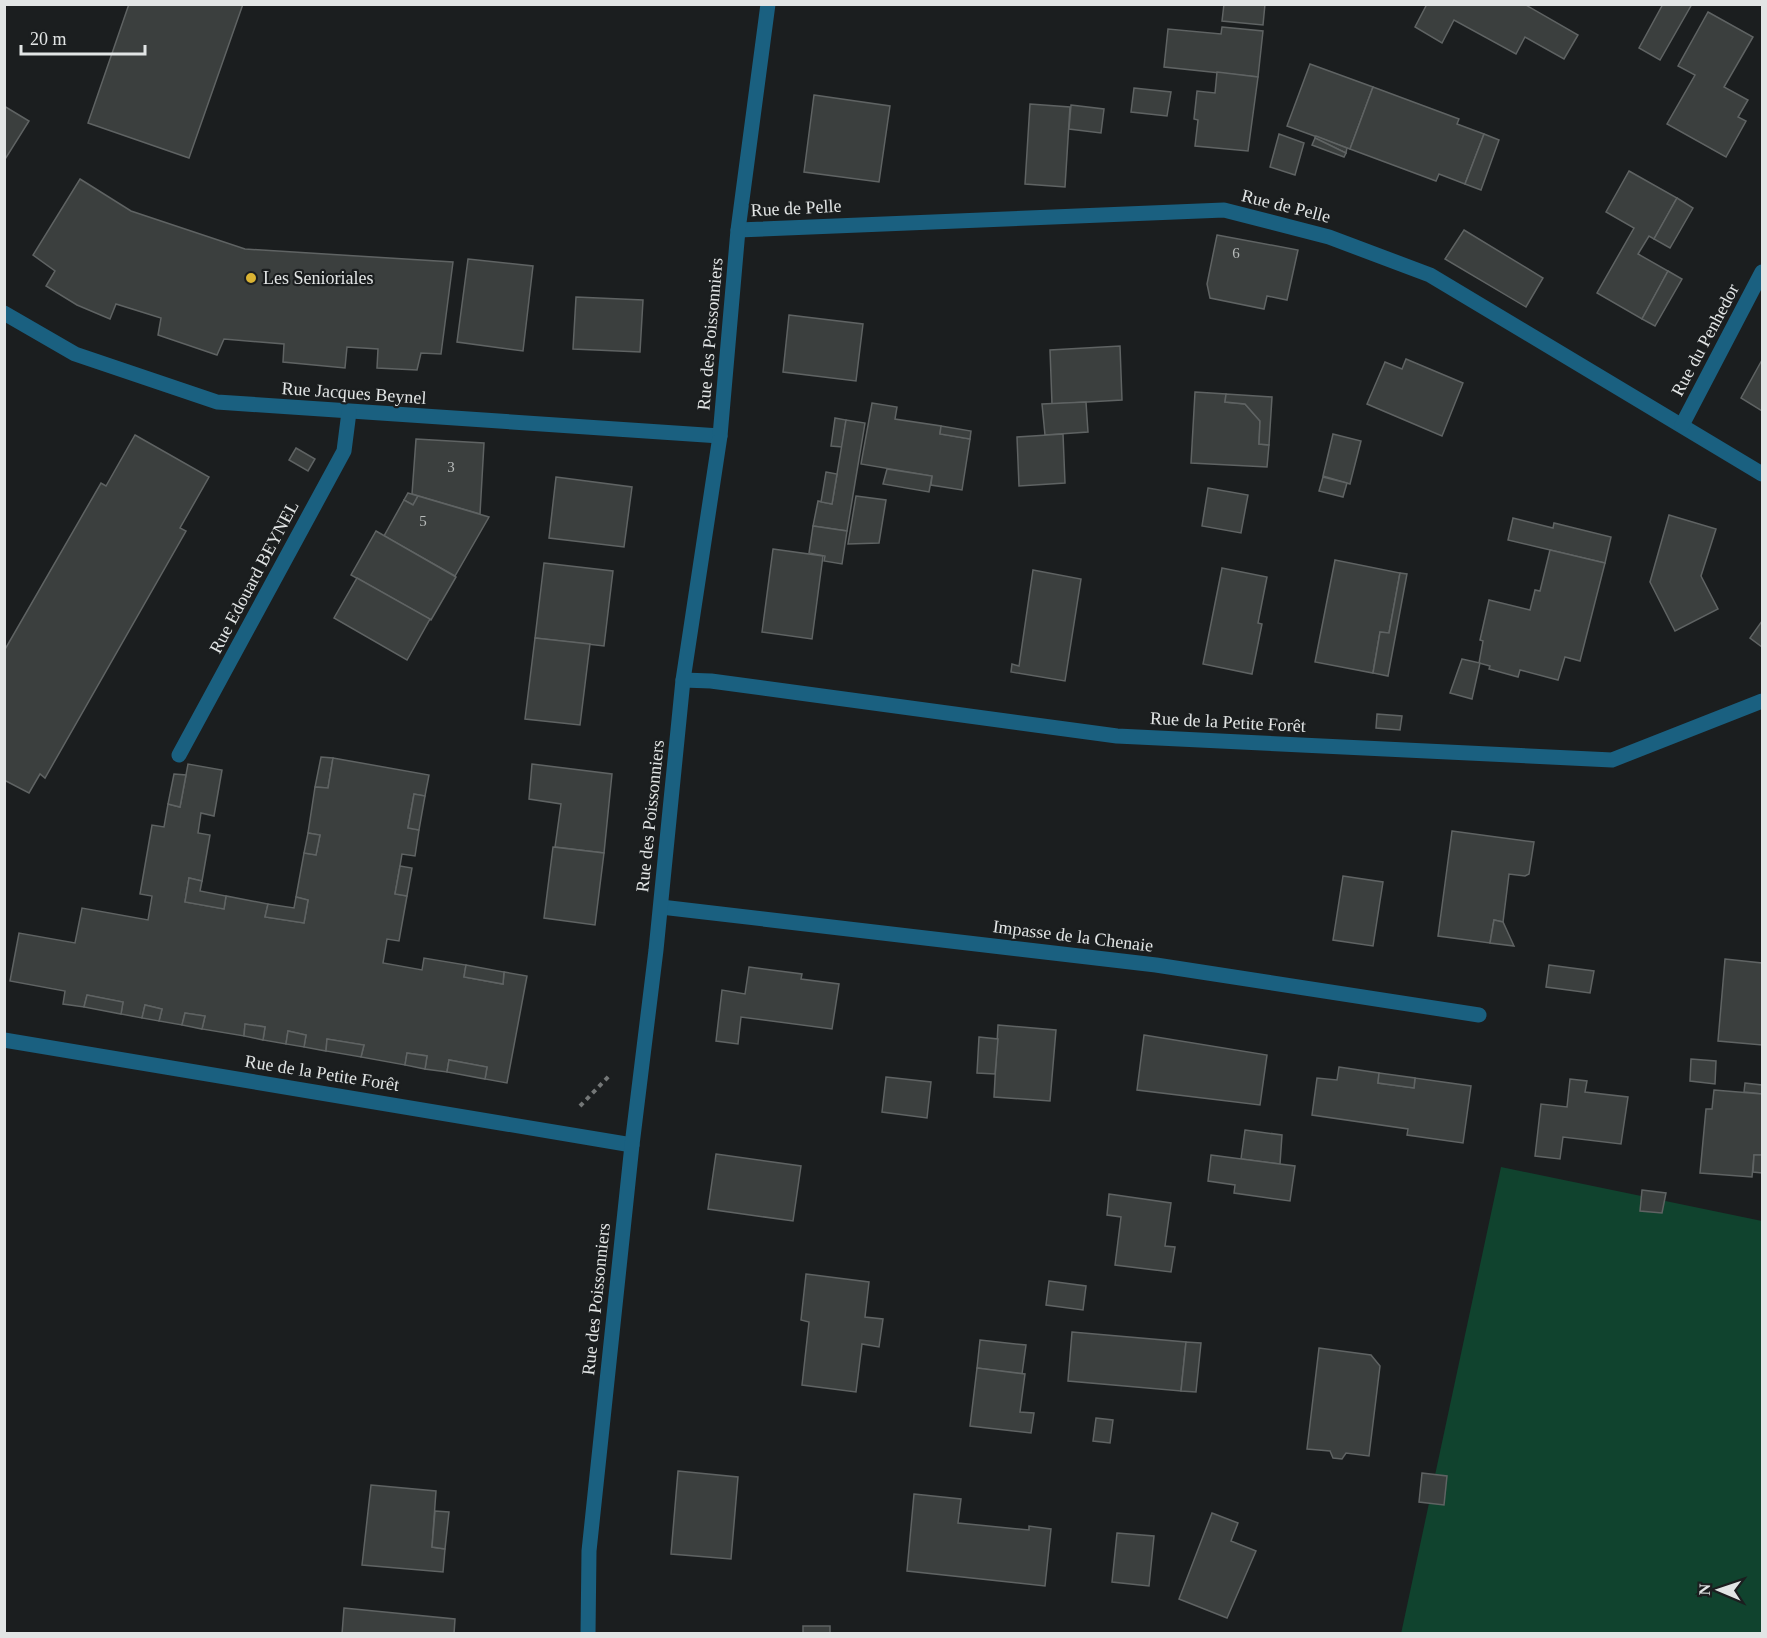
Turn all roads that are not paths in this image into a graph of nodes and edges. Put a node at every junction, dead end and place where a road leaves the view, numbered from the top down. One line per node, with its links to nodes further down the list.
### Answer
1 (768, 4): 2 (street, Rue des Poissonniers)
2 (738, 230): 6 (street, Rue de Pelle); 7 (street, Rue des Poissonniers)
3 (1762, 272): 6 (street, Rue du Penhedor)
4 (4, 313): 5 (street, Rue Jacques Beynel)
5 (349, 412): 7 (street, Rue Jacques Beynel); 11 (street, Rue Edouard BEYNEL)
6 (1682, 425): 8 (street, Rue de Pelle)
7 (720, 436): 9 (street, Rue des Poissonniers)
8 (1762, 474)
9 (683, 680): 10 (street, Rue de la Petite Forêt); 12 (street, Rue des Poissonniers)
10 (1762, 701)
11 (179, 755)
12 (661, 907): 13 (street, Impasse de la Chenaie); 15 (street, Rue des Poissonniers)
13 (1479, 1015)
14 (4, 1040): 15 (street, Rue de la Petite Forêt)
15 (632, 1145): 16 (street, Rue des Poissonniers)
16 (588, 1634)

